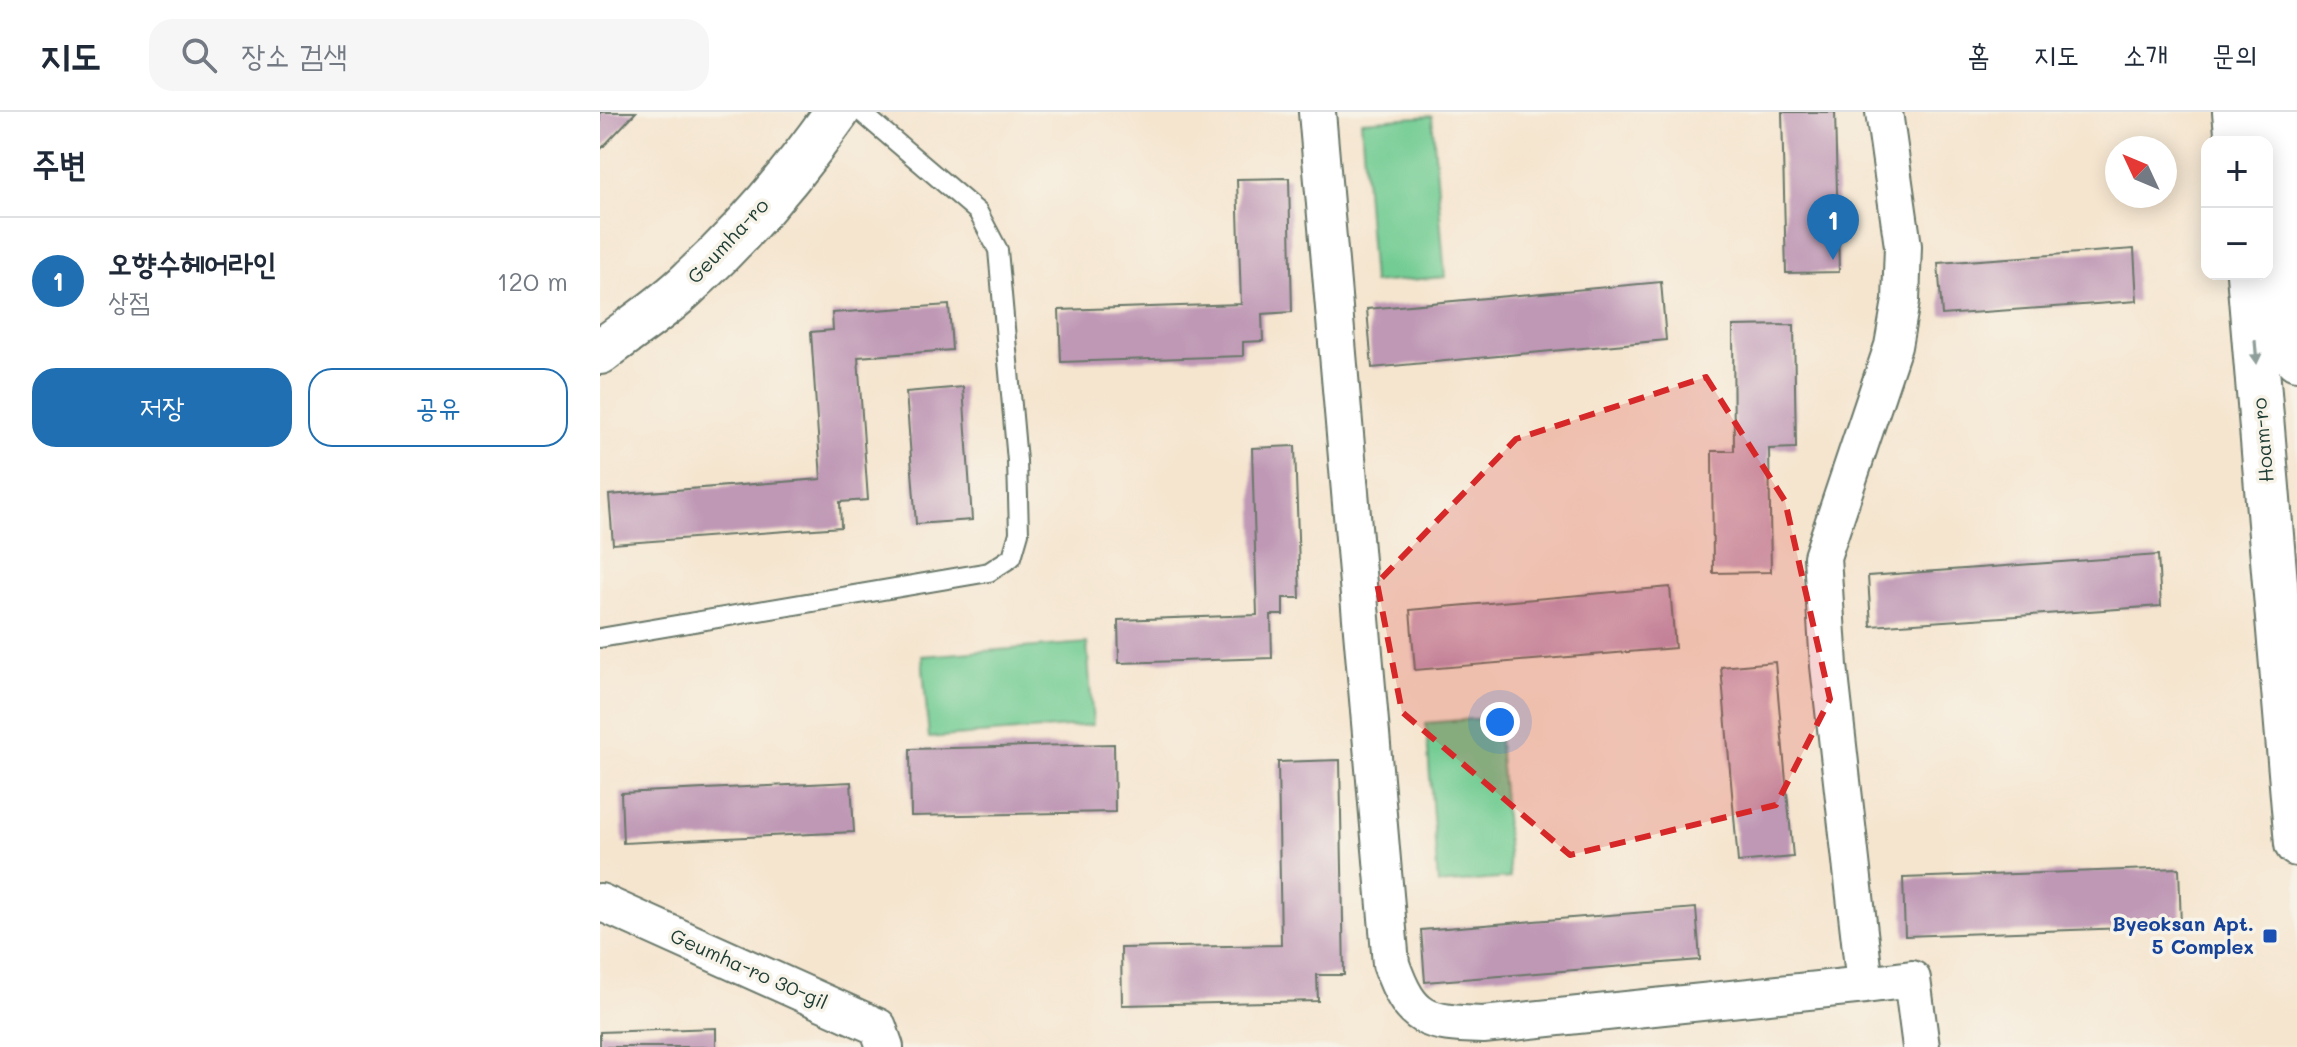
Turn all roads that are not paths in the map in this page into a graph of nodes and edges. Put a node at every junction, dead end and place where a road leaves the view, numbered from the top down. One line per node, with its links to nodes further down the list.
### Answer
1 (837, 112): 9 (main road, Geumha-ro)
2 (861, 112): 11 (lane)
3 (1317, 112): 14 (street)
4 (1884, 112): 14 (street)
5 (2235, 112): 7 (main road)
6 (2277, 112): 10 (main road)
7 (2237, 136)
8 (2250, 280): 12 (main road, Hoam-ro, one-way to 12)
9 (600, 352)
10 (2297, 358)
11 (600, 638)
12 (2297, 844)
13 (600, 902): 15 (street, Geumha-ro 30-gil)
14 (1865, 985): 16 (street)
15 (885, 1047)
16 (1921, 1047)

